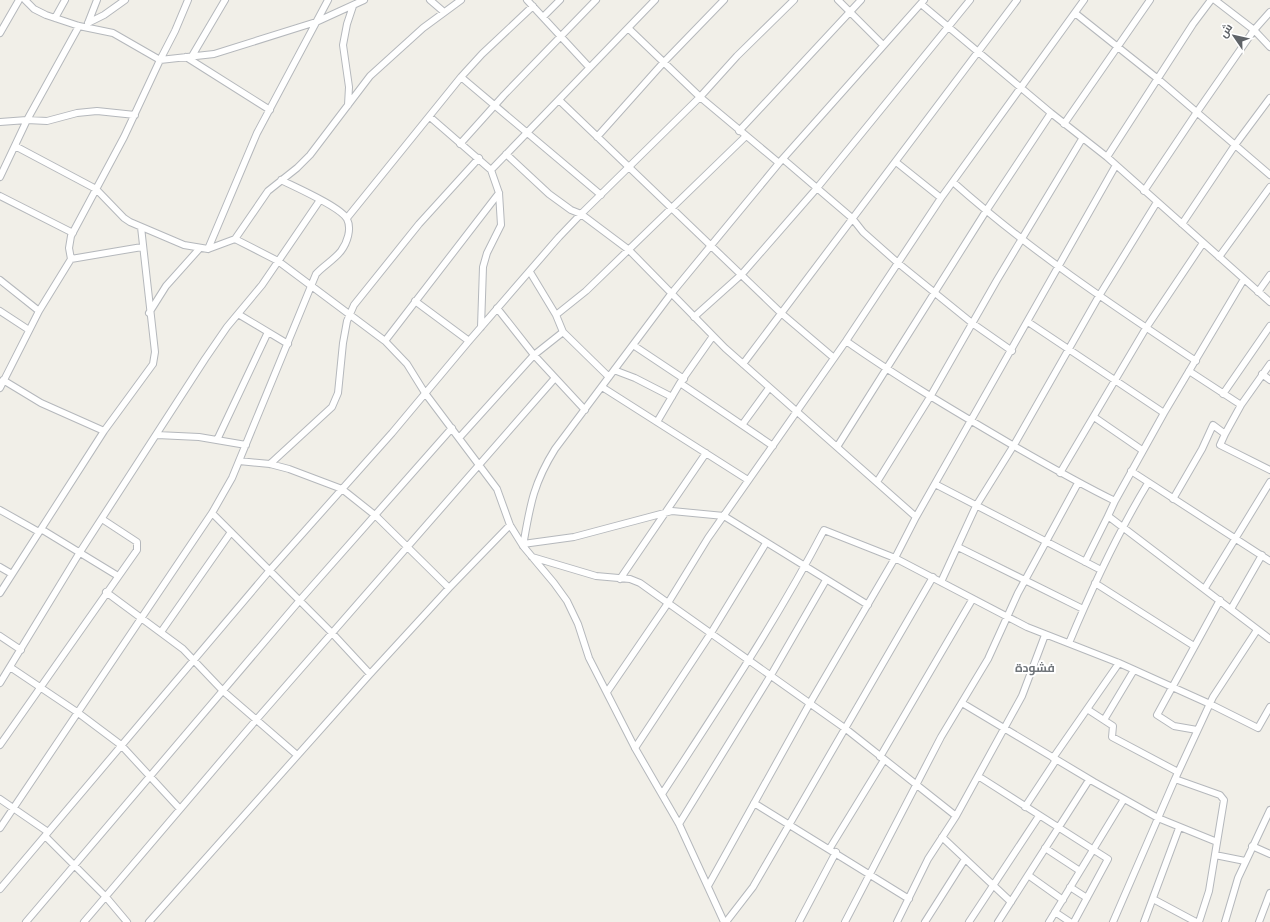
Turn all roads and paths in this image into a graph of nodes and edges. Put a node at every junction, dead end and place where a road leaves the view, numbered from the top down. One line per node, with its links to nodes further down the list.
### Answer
1 (19, 0): 41 (street)
2 (25, 0): 34 (street)
3 (65, 0): 34 (street)
4 (96, 0): 37 (street)
5 (124, 0): 37 (street)
6 (188, 0): 48 (street)
7 (226, 0): 47 (street)
8 (328, 0): 35 (street)
9 (364, 0): 27 (street)
10 (430, 0): 29 (street)
11 (461, 0): 29 (street)
12 (526, 0): 28 (street)
13 (560, 0): 33 (street)
14 (596, 0): 42 (street)
15 (655, 0): 39 (street)
16 (724, 0): 49 (street)
17 (794, 0): 54 (street)
18 (838, 0): 30 (street)
19 (861, 0): 30 (street)
20 (970, 0): 38 (street)
21 (1017, 0): 46 (street)
22 (1084, 0): 31 (street)
23 (1150, 0): 44 (street)
24 (1211, 0): 52 (street)
25 (1215, 0): 40 (street)
26 (922, 2): 38 (street); 43 (street)
27 (353, 6): 35 (street); 57 (street)
28 (533, 6): 33 (street); 51 (street)
29 (444, 12): 57 (street)
30 (849, 12): 43 (street); 67 (street)
31 (1075, 12): 44 (street); 53 (street)
32 (1270, 12): 40 (street)
33 (543, 17): 42 (street)
34 (55, 18): 36 (street)
35 (316, 22): 47 (street); 59 (street)
36 (79, 26): 37 (street); 64 (street)
37 (87, 26): 48 (street)
38 (947, 27): 46 (street); 88 (street)
39 (628, 28): 49 (street); 50 (street)
40 (1254, 30): 45 (street); 60 (street)
41 (0, 33)
42 (561, 36): 50 (street); 58 (street)
43 (883, 45): 78 (street)
44 (1118, 47): 52 (street); 66 (street)
45 (1270, 47)
46 (978, 52): 53 (street); 79 (street)
47 (189, 56): 48 (street); 59 (street)
48 (160, 60): 62 (street)
49 (663, 63): 54 (street); 70 (street)
50 (589, 67): 56 (street)
51 (461, 77): 58 (street); 63 (street)
52 (1158, 79): 60 (street); 76 (street)
53 (1020, 87): 61 (street); 86 (street)
54 (700, 97): 67 (street); 81 (street)
55 (1270, 98): 73 (street)
56 (559, 100): 68 (street); 70 (street)
57 (348, 105): 85 (street)
58 (494, 106): 68 (street); 72 (street)
59 (270, 110): 111 (street)
60 (1197, 112): 73 (street); 90 (street)
61 (1051, 114): 66 (street); 98 (street)
62 (134, 116): 64 (street); 89 (street)
63 (430, 117): 72 (street); 100 (street)
64 (27, 120): 65 (street); 74 (street)
65 (0, 122)
66 (1064, 124): 71 (street)
67 (739, 131): 69 (street)
68 (527, 133): 75 (street); 93 (street)
69 (746, 136): 78 (street); 97 (street)
70 (597, 137): 81 (street)
71 (1082, 139): 76 (street); 106 (street)
72 (460, 144): 77 (street)
73 (1235, 145): 83 (street); 102 (street)
74 (14, 146): 84 (street); 89 (street)
75 (506, 154): 82 (street); 99 (street)
76 (1107, 157): 80 (street)
77 (479, 158): 82 (street); 136 (street)
78 (781, 161): 88 (street); 108 (street)
79 (896, 162): 94 (street); 101 (street)
80 (1116, 165): 90 (street); 117 (street)
81 (630, 167): 93 (street); 97 (street)
82 (491, 170): 91 (street)
83 (1270, 175)
84 (0, 177)
85 (281, 180): 95 (street); 105 (street)
86 (953, 182): 94 (street); 98 (street)
87 (1270, 187): 113 (street)
88 (817, 188): 101 (street); 119 (street)
89 (96, 189): 103 (street); 104 (street)
90 (1144, 191): 96 (street)
91 (499, 193): 128 (street); 142 (street)
92 (0, 196): 104 (street)
93 (601, 196): 99 (street)
94 (941, 198): 116 (street)
95 (320, 200): 100 (street); 115 (street)
96 (1157, 202): 102 (street); 127 (street)
97 (673, 209): 108 (street); 112 (street)
98 (986, 211): 106 (street); 124 (street)
99 (581, 214): 112 (street); 118 (street)
100 (347, 218): 123 (street)
101 (852, 218): 116 (street); 134 (street)
102 (1182, 224): 107 (street)
103 (141, 227): 109 (street); 110 (street)
104 (73, 232): 114 (street)
105 (235, 239): 111 (street); 115 (street)
106 (1022, 241): 117 (street); 140 (street)
107 (1203, 243): 113 (street); 143 (street)
108 (712, 246): 119 (street); 126 (street)
109 (142, 247): 114 (street); 133 (street)
110 (200, 248): 111 (street); 133 (street)
111 (208, 249)
112 (629, 250): 126 (street); 137 (street)
113 (1219, 257): 121 (street)
114 (71, 259): 132 (street)
115 (278, 261): 123 (street); 135 (street)
116 (898, 263): 124 (street); 150 (street)
117 (1058, 266): 127 (street); 139 (street)
118 (530, 272): 130 (street); 137 (street)
119 (742, 274): 134 (street); 138 (street)
120 (1270, 275): 125 (street)
121 (1244, 279): 125 (street); 157 (street)
122 (0, 280): 132 (street)
123 (312, 287): 136 (street); 151 (street)
124 (935, 291): 140 (street); 161 (street)
125 (1258, 292): 129 (street)
126 (671, 294): 138 (street); 152 (street)
127 (1099, 296): 143 (street); 153 (street)
128 (415, 301): 148 (street); 149 (street)
129 (1270, 302)
130 (497, 308): 142 (street); 155 (street)
131 (0, 311): 144 (street)
132 (39, 311): 144 (street)
133 (149, 313): 186 (street)
134 (781, 313): 156 (street); 158 (street)
135 (238, 314): 145 (street); 188 (street)
136 (349, 314): 148 (street); 199 (street)
137 (556, 315): 146 (street)
138 (694, 317): 147 (street)
139 (1028, 322): 153 (street); 154 (street)
140 (972, 323): 154 (street); 176 (street)
141 (1270, 326): 174 (street)
142 (481, 327): 149 (street)
143 (1146, 328): 157 (street); 166 (street)
144 (29, 330): 167 (street)
145 (268, 332): 151 (street); 190 (street)
146 (563, 332): 155 (street); 164 (street)
147 (713, 336): 158 (street); 169 (street)
148 (385, 341): 173 (street)
149 (469, 341): 173 (street)
150 (846, 341): 156 (street); 161 (street)
151 (288, 344): 191 (street)
152 (633, 345): 160 (street); 169 (street)
153 (1069, 349): 166 (street); 193 (street)
154 (1012, 350): 182 (street)
155 (534, 355): 165 (street); 189 (street)
156 (834, 358): 179 (street)
157 (1196, 361): 162 (street)
158 (743, 364): 172 (street)
159 (1270, 364): 163 (street)
160 (614, 370): 164 (street); 175 (street)
161 (887, 370): 176 (street); 194 (street)
162 (1190, 371): 174 (street); 180 (street)
163 (1262, 374): 168 (street); 177 (street)
164 (609, 377): 170 (street)
165 (555, 378): 178 (street); 198 (street)
166 (1115, 379): 180 (street); 181 (street)
167 (3, 380): 171 (street); 186 (street)
168 (1270, 380)
169 (682, 381): 175 (street); 184 (street)
170 (602, 387): 178 (street); 183 (street)
171 (0, 388)
172 (769, 388): 179 (street); 184 (street)
173 (425, 393): 185 (street); 209 (street)
174 (1223, 394): 177 (street)
175 (672, 397): 183 (street)
176 (930, 397): 182 (street); 204 (street)
177 (1241, 405): 187 (street)
178 (585, 410): 228 (street)
179 (797, 412): 192 (street); 194 (street)
180 (1164, 413): 195 (street)
181 (1094, 417): 195 (street); 202 (street)
182 (970, 421): 193 (street); 208 (street)
183 (657, 422): 196 (street)
184 (742, 425): 192 (street)
185 (452, 428): 189 (street); 216 (street)
186 (104, 432): 223 (street)
187 (1225, 434): 200 (street); 210 (street)
188 (157, 435): 190 (street); 220 (street)
189 (459, 438): 198 (street)
190 (217, 440): 191 (street)
191 (246, 445): 197 (street)
192 (773, 446): 203 (street)
193 (1014, 446): 202 (street); 212 (street)
194 (837, 448): 204 (street)
195 (1142, 450): 201 (street)
196 (706, 454): 203 (street); 215 (street)
197 (240, 461): 199 (street); 214 (street)
198 (479, 463): 221 (street); 229 (street)
199 (270, 464): 209 (street)
200 (1270, 470)
201 (1131, 471): 205 (street); 211 (street)
202 (1060, 473): 206 (street)
203 (748, 480): 217 (street)
204 (877, 482): 219 (street)
205 (1148, 482): 210 (street); 222 (street)
206 (1078, 483): 211 (street); 226 (street)
207 (1270, 483): 225 (street)
208 (935, 484): 212 (street); 219 (street)
209 (342, 490): 216 (street); 239 (street)
210 (1174, 500): 225 (street)
211 (1115, 501): 218 (street)
212 (976, 506): 226 (street); 230 (street)
213 (0, 510): 223 (street)
214 (212, 513): 224 (street); 260 (street)
215 (665, 513): 217 (street); 228 (street); 244 (street)
216 (376, 516): 229 (street); 253 (street)
217 (724, 516): 227 (street); 256 (street)
218 (1108, 516): 222 (street); 236 (street)
219 (916, 517): 234 (street)
220 (102, 519): 231 (street); 242 (street)
221 (510, 525): 228 (street); 249 (street)
222 (1123, 527): 240 (street); 250 (street)
223 (40, 530): 231 (street); 241 (street)
224 (232, 532): 239 (street); 263 (street)
225 (1234, 537): 232 (street); 250 (street)
226 (1046, 542): 236 (street); 246 (street)
227 (766, 543): 238 (street); 265 (street)
228 (523, 545): 233 (street)
229 (407, 546): 249 (street); 264 (street)
230 (958, 547): 246 (street); 247 (street)
231 (80, 552): 242 (street); 271 (street)
232 (1262, 555): 235 (street); 259 (street)
233 (532, 557): 244 (street); 283 (street)
234 (895, 558): 238 (street); 243 (street); 257 (street)
235 (1270, 561)
236 (1085, 562): 240 (street)
237 (0, 567): 241 (street)
238 (805, 567): 245 (street); 273 (street)
239 (270, 570): 253 (street); 272 (street)
240 (1101, 570): 248 (street)
241 (12, 574): 252 (street)
242 (118, 576): 251 (street)
243 (933, 577): 247 (street); 292 (street)
244 (620, 579): 256 (street)
245 (826, 580): 257 (street); 278 (street)
246 (1025, 580): 258 (street); 261 (street)
247 (942, 582): 254 (street)
248 (1095, 583): 258 (street); 270 (street)
249 (449, 588): 277 (street)
250 (1205, 588): 255 (street)
251 (106, 592): 260 (street); 280 (street)
252 (0, 593)
253 (300, 600): 264 (street); 282 (street)
254 (972, 600): 261 (street); 299 (street)
255 (1220, 600): 259 (street); 270 (street)
256 (668, 603): 265 (street); 283 (street)
257 (868, 605): 284 (street)
258 (1083, 609): 269 (street)
259 (1231, 609): 262 (street)
260 (142, 618): 263 (street); 289 (street)
261 (1007, 618): 266 (street); 285 (street)
262 (1257, 630): 268 (street); 286 (street)
263 (161, 632): 272 (street)
264 (332, 632): 277 (street); 290 (street)
265 (711, 633): 273 (street); 297 (street)
266 (1045, 635): 269 (street); 293 (street)
267 (0, 636): 271 (street)
268 (1270, 639)
269 (1069, 643): 274 (street)
270 (1194, 646): 281 (street)
271 (20, 650): 275 (street)
272 (194, 660): 282 (street); 296 (street)
273 (749, 660): 278 (street); 307 (street)
274 (1119, 663): 276 (street); 288 (street)
275 (10, 666): 279 (street); 280 (street)
276 (1134, 670): 281 (street); 291 (street)
277 (370, 674): 298 (street)
278 (771, 675): 284 (street); 318 (street)
279 (0, 683)
280 (40, 687): 289 (street); 295 (street)
281 (1172, 687): 286 (street); 294 (street)
282 (223, 691): 290 (street); 303 (street)
283 (607, 692): 297 (street)
284 (810, 703): 292 (street); 310 (street)
285 (962, 703): 293 (street); 306 (street)
286 (1210, 704): 287 (street); 294 (street)
287 (1270, 707)
288 (1087, 709): 291 (street); 300 (street)
289 (77, 712): 296 (street); 312 (street)
290 (256, 720): 298 (street); 313 (street)
291 (1104, 720): 301 (street)
292 (846, 729): 299 (street); 319 (street)
293 (1004, 729): 300 (street); 302 (street)
294 (1198, 730): 301 (street)
295 (0, 745)
296 (121, 746): 303 (street); 323 (street)
297 (635, 748): 307 (street)
298 (297, 755): 354 (street)
299 (882, 759): 306 (street); 327 (street)
300 (1054, 759): 305 (street); 311 (street)
301 (1178, 772): 304 (street)
302 (978, 776): 311 (street); 315 (street)
303 (150, 777): 313 (street); 335 (street)
304 (1175, 779): 317 (street); 325 (street)
305 (1089, 780): 309 (street); 321 (street)
306 (916, 786): 315 (street); 337 (street)
307 (662, 794): 318 (street)
308 (0, 799): 312 (street)
309 (1124, 799): 317 (street); 329 (street)
310 (754, 803): 319 (street); 340 (street)
311 (1026, 807): 316 (street)
312 (13, 808): 320 (street); 323 (street)
313 (180, 809): 344 (street)
314 (1270, 810): 326 (street)
315 (956, 816): 324 (street)
316 (1039, 816): 321 (street); 339 (street)
317 (1158, 818): 322 (street); 365 (street)
318 (679, 824): 340 (street)
319 (789, 826): 327 (street); 355 (street)
320 (0, 828)
321 (1058, 828): 328 (street); 329 (street)
322 (1179, 828): 325 (street); 347 (street)
323 (47, 834): 335 (street); 342 (street)
324 (942, 837): 333 (street); 346 (street)
325 (1217, 842): 332 (street)
326 (1252, 846): 331 (street); 334 (street)
327 (830, 848): 330 (street)
328 (1045, 848): 336 (street); 338 (street)
329 (1092, 850): 336 (street); 345 (street)
330 (836, 852): 337 (street); 356 (street)
331 (1270, 854)
332 (1215, 855): 334 (street); 367 (street)
333 (965, 859): 339 (street); 359 (street)
334 (1245, 861): 368 (street)
335 (75, 867): 344 (street); 351 (street)
336 (1080, 871): 341 (street)
337 (871, 874): 346 (street); 357 (street)
338 (1028, 875): 348 (street); 349 (street)
339 (993, 885): 349 (street); 360 (street)
340 (708, 886): 355 (street)
341 (1070, 887): 345 (street); 348 (street)
342 (0, 889)
343 (1270, 893): 369 (street)
344 (106, 897): 352 (street); 353 (street)
345 (1087, 898): 364 (street)
346 (909, 899): 358 (street)
347 (1153, 899): 366 (street); 367 (street)
348 (1062, 900): 350 (street)
349 (1011, 902): 361 (street)
350 (1055, 912): 362 (street); 363 (street)
351 (26, 922)
352 (84, 922)
353 (127, 922)
354 (149, 922)
355 (725, 922)
356 (799, 922)
357 (845, 922)
358 (898, 922)
359 (925, 922)
360 (969, 922)
361 (998, 922)
362 (1049, 922)
363 (1070, 922)
364 (1074, 922)
365 (1113, 922)
366 (1144, 922)
367 (1198, 922)
368 (1225, 922)
369 (1259, 922)

